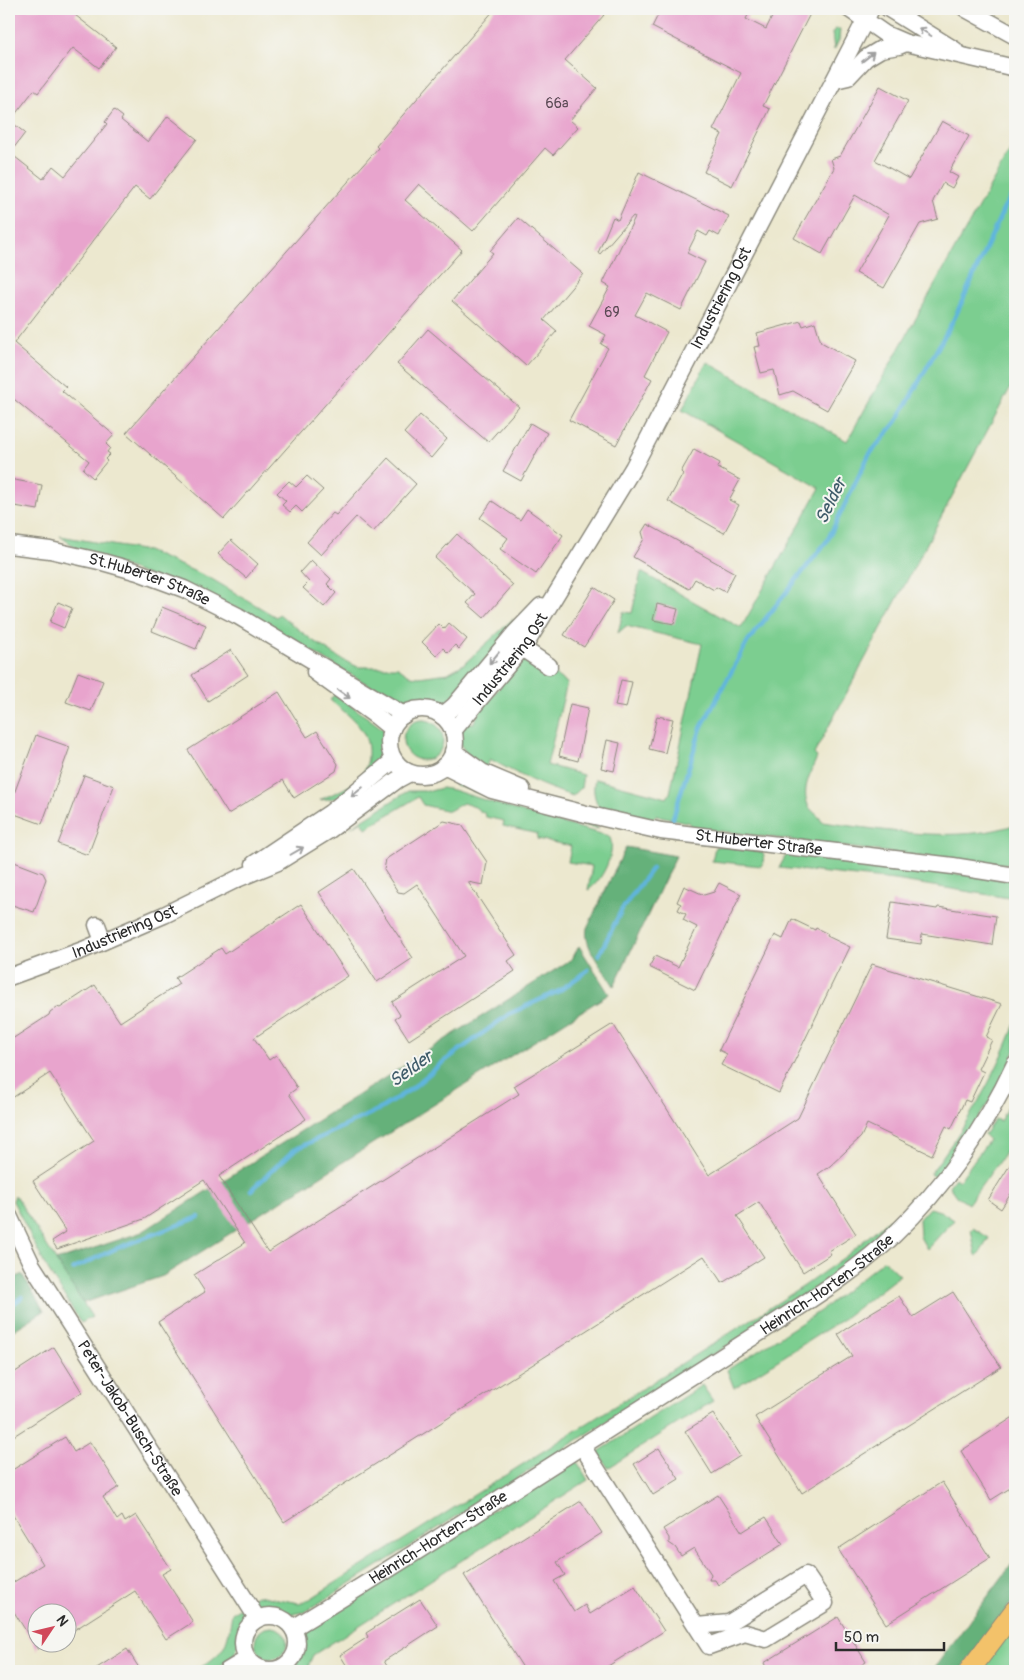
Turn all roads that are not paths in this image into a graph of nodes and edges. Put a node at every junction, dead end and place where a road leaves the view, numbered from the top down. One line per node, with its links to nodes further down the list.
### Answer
1 (848, 9): 4 (street)
2 (889, 9): 7 (street, one-way to 2)
3 (966, 9): 5 (street)
4 (868, 15): 6 (street); 9 (street, Industriering Ost)
5 (1015, 36)
6 (906, 43): 7 (street); 9 (street, one-way to 6)
7 (961, 54): 8 (street)
8 (1015, 68)
9 (835, 80): 11 (street, Industriering Ost)
10 (9, 546): 12 (street, St.Huberter Straße)
11 (562, 583): 13 (street, Industriering Ost); 16 (street, Industriering Ost, one-way to 16)
12 (279, 641): 15 (street, St.Huberter Straße); 17 (street, St.Huberter Straße, one-way to 17)
13 (522, 648): 14 (street); 18 (street, Industriering Ost)
14 (549, 666)
15 (404, 714): 16 (street); 17 (street)
16 (442, 716): 18 (street)
17 (392, 729): 20 (street)
18 (453, 731): 19 (street)
19 (453, 751): 21 (street); 23 (street, St.Huberter Straße)
20 (394, 760): 22 (street); 27 (street, Industriering Ost, one-way to 27)
21 (444, 766): 22 (street); 23 (street, St.Huberter Straße)
22 (410, 773): 27 (street, Industriering Ost, one-way to 22)
23 (568, 809): 24 (street, St.Huberter Straße)
24 (953, 866): 25 (street, St.Huberter Straße); 26 (street, St.Huberter Straße)
25 (1015, 868)
26 (1015, 876)
27 (237, 879): 28 (street, Industriering Ost)
28 (9, 977)
29 (1015, 1064): 31 (street, Heinrich-Horten-Straße)
30 (9, 1216): 33 (street, Peter-Jakob-Busch-Straße)
31 (582, 1446): 34 (street); 35 (street, Heinrich-Horten-Straße)
32 (1015, 1610): 39 (main road)
33 (257, 1618): 35 (street); 36 (street)
34 (697, 1626): 34 (street)
35 (293, 1628): 37 (street)
36 (247, 1658): 37 (street); 38 (street)
37 (287, 1668)
38 (227, 1671)
39 (969, 1671)

